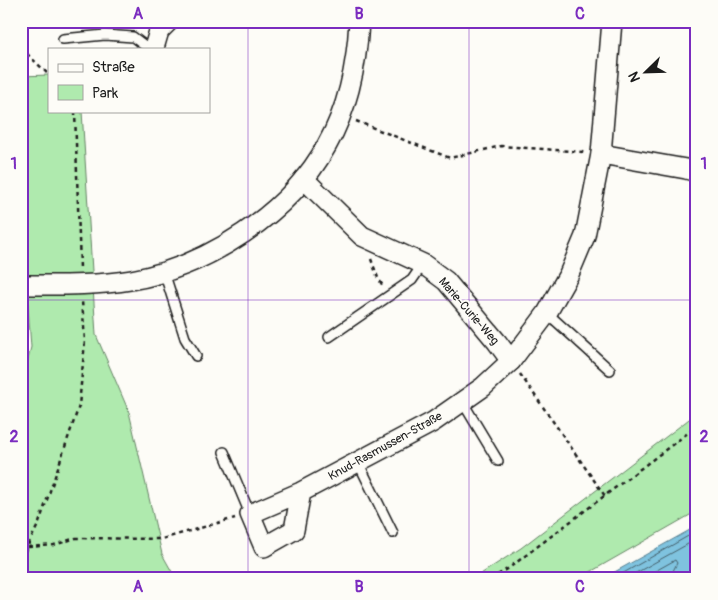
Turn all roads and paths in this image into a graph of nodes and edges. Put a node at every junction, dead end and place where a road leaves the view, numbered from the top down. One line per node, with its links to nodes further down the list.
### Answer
1 (170, 21): 7 (street)
2 (359, 21): 10 (street)
3 (612, 21): 11 (street, Knud-Rasmussen-Straße)
4 (63, 39): 6 (lane)
5 (21, 48): 8 (path)
6 (148, 48)
7 (155, 48)
8 (48, 74)
9 (75, 112): 17 (path)
10 (341, 114): 11 (path); 13 (street)
11 (601, 154): 12 (street); 20 (street, Knud-Rasmussen-Straße)
12 (697, 172)
13 (304, 179): 14 (street, Marie-Curie-Weg); 16 (street)
14 (362, 236): 15 (street, Marie-Curie-Weg); 19 (path)
15 (423, 264): 19 (lane); 23 (street, Marie-Curie-Weg)
16 (164, 272): 17 (street); 22 (lane)
17 (80, 284): 18 (street); 34 (path)
18 (21, 286)
19 (390, 295): 21 (lane)
20 (547, 313): 23 (street, Knud-Rasmussen-Straße); 24 (lane)
21 (329, 337)
22 (196, 356)
23 (510, 361): 25 (street, Knud-Rasmussen-Straße); 31 (path)
24 (610, 370)
25 (462, 402): 28 (lane); 29 (street, Knud-Rasmussen-Straße)
26 (697, 426): 31 (path)
27 (224, 452): 32 (lane)
28 (498, 461)
29 (358, 462): 30 (street, Knud-Rasmussen-Straße); 33 (lane)
30 (300, 492): 32 (street, Knud-Rasmussen-Straße); 32 (street)
31 (605, 496): 36 (path)
32 (250, 514): 34 (path)
33 (394, 533)
34 (28, 547): 35 (path)
35 (21, 559)
36 (491, 579)

